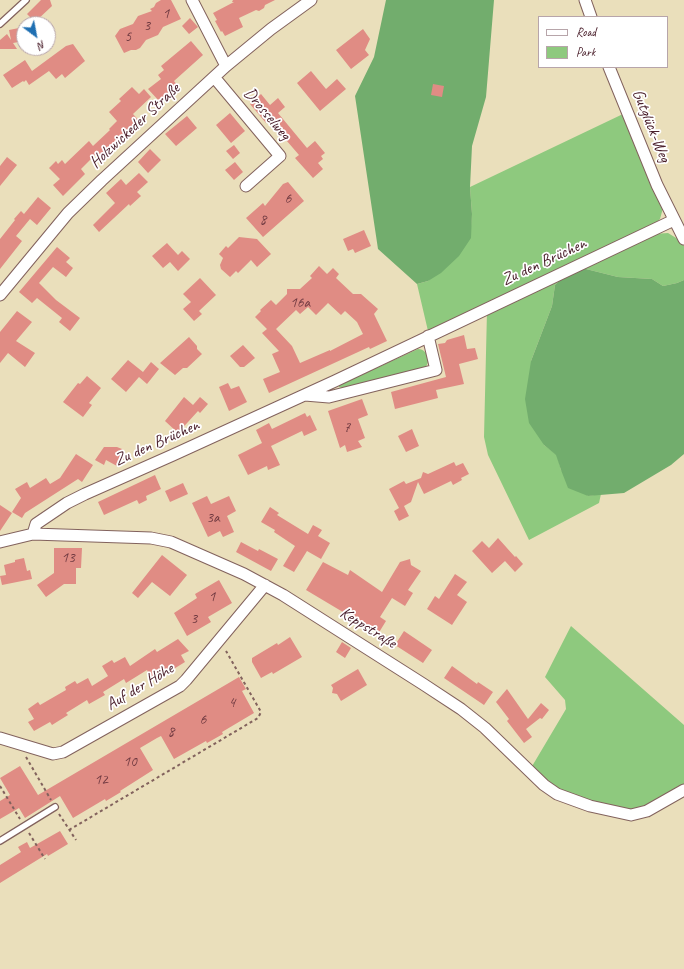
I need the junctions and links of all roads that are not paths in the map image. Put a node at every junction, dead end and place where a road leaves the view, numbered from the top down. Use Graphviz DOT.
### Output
graph roads {
  1 [pos="26,0"];
  2 [pos="192,0"];
  3 [pos="311,0"];
  4 [pos="585,0"];
  5 [pos="591,16"];
  6 [pos="0,24"];
  7 [pos="226,66"];
  8 [pos="609,68"];
  9 [pos="214,76"];
  10 [pos="246,186"];
  11 [pos="674,220"];
  12 [pos="684,239"];
  13 [pos="0,296"];
  14 [pos="428,336"];
  15 [pos="305,395"];
  16 [pos="32,534"];
  17 [pos="0,542"];
  18 [pos="265,586"];
  19 [pos="0,738"];
  20 [pos="684,790"];
  21 [pos="54,807"];
  22 [pos="0,841"];
  1 -- 6 [label="lane"];
  2 -- 7 [label="street"];
  3 -- 7 [label="street, Holzwickeder Straße"];
  4 -- 5 [label="street"];
  7 -- 9 [label="street, Holzwickeder Straße"];
  8 -- 11 [label="street, Gutglück-Weg"];
  9 -- 10 [label="street, Drosselweg"];
  9 -- 13 [label="street, Holzwickeder Straße"];
  11 -- 12 [label="street, Gutglück-Weg"];
  11 -- 14 [label="street, Zu den Brüchen"];
  14 -- 15 [label="street, Zu den Brüchen"];
  14 -- 15 [label="street, Zu den Brüchen"];
  15 -- 16 [label="street, Zu den Brüchen"];
  16 -- 17 [label="street, Keppstraße"];
  16 -- 18 [label="street, Keppstraße"];
  18 -- 19 [label="street, Auf der Höhe"];
  18 -- 20 [label="street, Keppstraße"];
  21 -- 22 [label="lane"];
}
